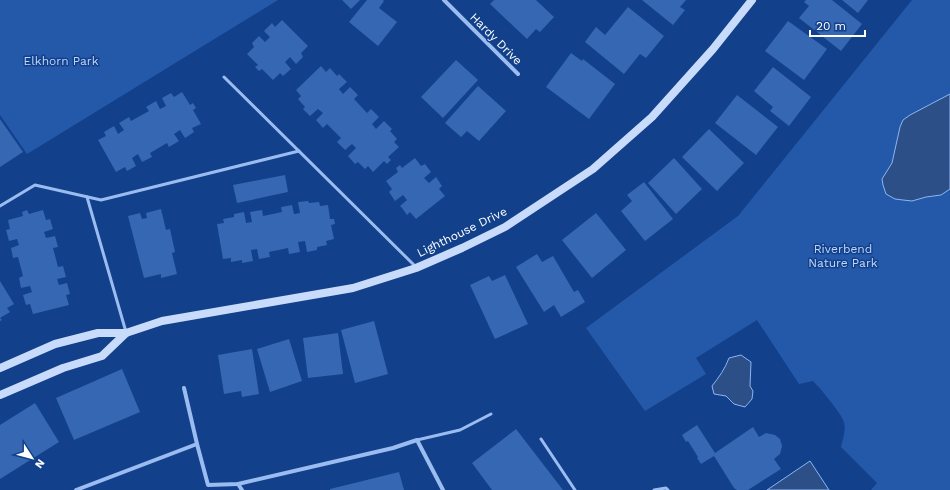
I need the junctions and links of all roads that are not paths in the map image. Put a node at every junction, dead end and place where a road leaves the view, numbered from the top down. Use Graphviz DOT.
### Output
graph roads {
  1 [pos="444,0"];
  2 [pos="752,0"];
  3 [pos="518,74"];
  4 [pos="224,77"];
  5 [pos="300,151"];
  6 [pos="87,197"];
  7 [pos="0,206"];
  8 [pos="416,268"];
  9 [pos="126,333"];
  10 [pos="0,368"];
  11 [pos="184,388"];
  12 [pos="0,395"];
  13 [pos="492,414"];
  14 [pos="541,439"];
  15 [pos="416,440"];
  16 [pos="197,444"];
  17 [pos="238,484"];
  18 [pos="76,490"];
  19 [pos="242,490"];
  20 [pos="443,490"];
  21 [pos="575,490"];
  22 [pos="654,490"];
  23 [pos="668,490"];
  1 -- 3 [label="street, Hardy Drive"];
  2 -- 8 [label="street, Lighthouse Drive"];
  4 -- 5 [label="lane"];
  5 -- 6 [label="lane"];
  5 -- 8 [label="lane"];
  6 -- 7 [label="lane"];
  6 -- 9 [label="lane"];
  8 -- 9 [label="street, Lighthouse Drive"];
  9 -- 10 [label="street, Lighthouse Drive"];
  9 -- 12 [label="street, Lighthouse Drive"];
  11 -- 16 [label="street"];
  13 -- 15 [label="lane"];
  14 -- 21 [label="lane"];
  15 -- 17 [label="street"];
  15 -- 20 [label="street"];
  16 -- 17 [label="street"];
  16 -- 18 [label="street"];
  17 -- 19 [label="street"];
  22 -- 23 [label="lane"];
}
